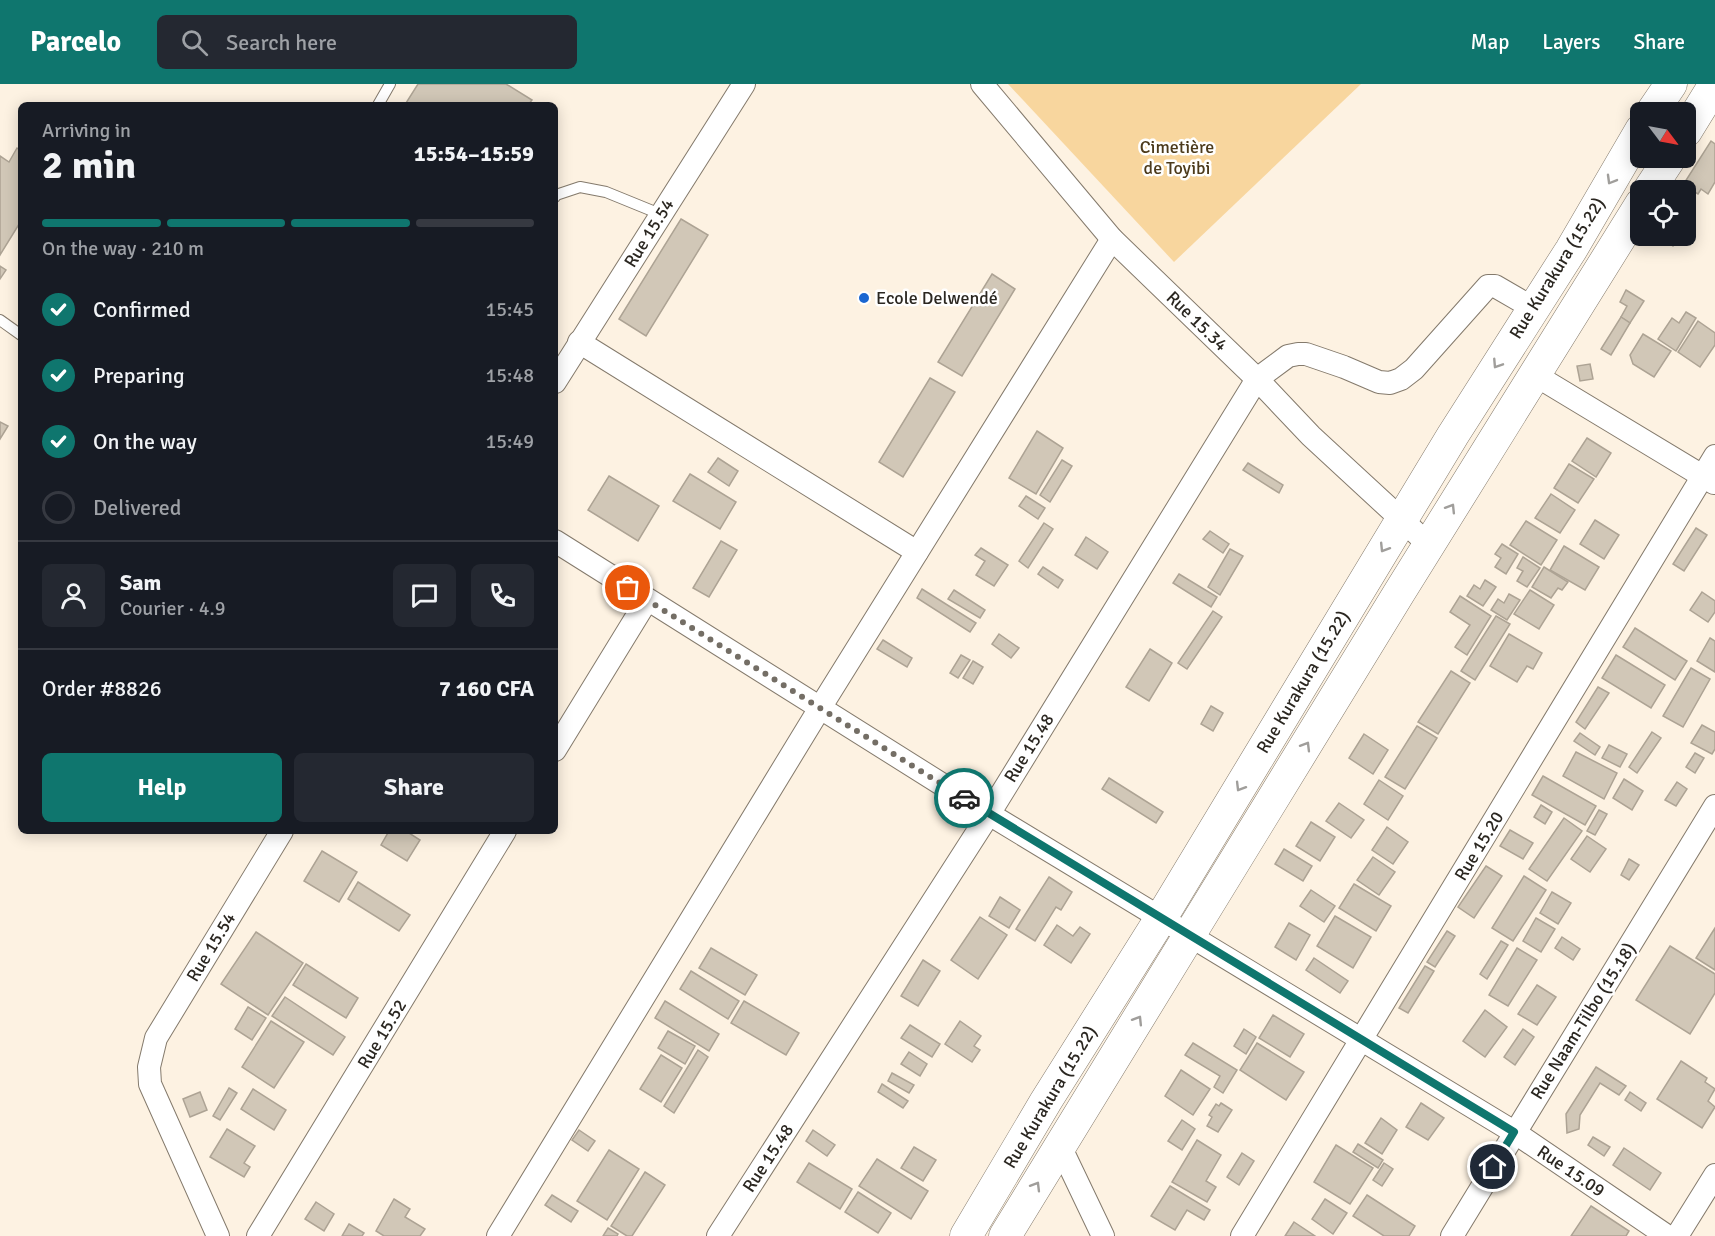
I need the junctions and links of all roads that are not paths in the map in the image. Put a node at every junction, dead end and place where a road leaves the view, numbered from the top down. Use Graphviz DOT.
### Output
graph roads {
  1 [pos="390,84"];
  2 [pos="744,84"];
  3 [pos="982,84"];
  4 [pos="1671,84"];
  5 [pos="1715,84"];
  6 [pos="380,102"];
  7 [pos="1659,102"];
  8 [pos="1696,115"];
  9 [pos="1630,149"];
  10 [pos="558,194"];
  11 [pos="660,214"];
  12 [pos="1630,222"];
  13 [pos="1112,239"];
  14 [pos="1533,308"];
  15 [pos="0,320"];
  16 [pos="18,333"];
  17 [pos="579,342"];
  18 [pos="1535,375"];
  19 [pos="558,377"];
  20 [pos="1257,379"];
  21 [pos="1715,456"];
  22 [pos="1709,480"];
  23 [pos="1402,520"];
  24 [pos="558,544"];
  25 [pos="1428,544"];
  26 [pos="917,552"];
  27 [pos="647,600"];
  28 [pos="820,708"];
  29 [pos="558,745"];
  30 [pos="1715,806"];
  31 [pos="989,814"];
  32 [pos="280,834"];
  33 [pos="504,834"];
  34 [pos="1161,918"];
  35 [pos="1191,936"];
  36 [pos="1362,1039"];
  37 [pos="1514,1132"];
  38 [pos="1060,1146"];
  39 [pos="1715,1175"];
  40 [pos="218,1236"];
  41 [pos="258,1236"];
  42 [pos="498,1236"];
  43 [pos="718,1236"];
  44 [pos="966,1236"];
  45 [pos="1005,1236"];
  46 [pos="1103,1236"];
  47 [pos="1242,1236"];
  48 [pos="1452,1236"];
  49 [pos="1667,1236"];
  50 [pos="1677,1236"];
  1 -- 6 [label="lane"];
  2 -- 11 [label="street, Rue 15.54"];
  3 -- 13 [label="street, Rue 15.34"];
  4 -- 7 [label="main road"];
  5 -- 8 [label="main road"];
  9 -- 14 [label="main road, Rue Kurakura (15.22), one-way"];
  10 -- 11 [label="lane"];
  11 -- 17 [label="street, Rue 15.54"];
  12 -- 18 [label="main road, Rue Kurakura (15.22)"];
  13 -- 20 [label="street, Rue 15.34"];
  13 -- 26 [label="street"];
  14 -- 20 [label="street"];
  14 -- 23 [label="main road, Rue Kurakura (15.22), one-way"];
  15 -- 16 [label="lane"];
  17 -- 19 [label="street, Rue 15.54"];
  17 -- 26 [label="street"];
  18 -- 22 [label="street"];
  25 -- 18 [label="main road, Rue Kurakura (15.22), one-way"];
  20 -- 23 [label="street, Rue 15.34"];
  20 -- 31 [label="street, Rue 15.48"];
  21 -- 22 [label="street, Rue 15.20"];
  22 -- 36 [label="street, Rue 15.20"];
  23 -- 25 [label="street, Rue 15.34"];
  23 -- 34 [label="main road, Rue Kurakura (15.22), one-way"];
  24 -- 27 [label="street, Rue 15.09"];
  35 -- 25 [label="main road, Rue Kurakura (15.22), one-way"];
  26 -- 28 [label="street"];
  27 -- 28 [label="street, Rue 15.09"];
  27 -- 29 [label="street"];
  28 -- 31 [label="street, Rue 15.09"];
  28 -- 42 [label="street"];
  30 -- 37 [label="street, Rue Naam-Tilbo (15.18)"];
  31 -- 34 [label="street, Rue 15.09"];
  31 -- 43 [label="street, Rue 15.48"];
  32 -- 40 [label="street, Rue 15.54"];
  33 -- 41 [label="street, Rue 15.52"];
  34 -- 35 [label="street, Rue 15.09"];
  34 -- 44 [label="main road, Rue Kurakura (15.22)"];
  35 -- 36 [label="street, Rue 15.09"];
  38 -- 35 [label="main road, Rue Kurakura (15.22), one-way"];
  36 -- 37 [label="street, Rue 15.09"];
  36 -- 47 [label="street, Rue 15.20"];
  37 -- 48 [label="street, Rue Naam-Tilbo (15.18)"];
  37 -- 49 [label="street, Rue 15.09"];
  45 -- 38 [label="main road, Rue Kurakura (15.22), one-way"];
  38 -- 46 [label="street"];
  39 -- 50 [label="street"];
}
